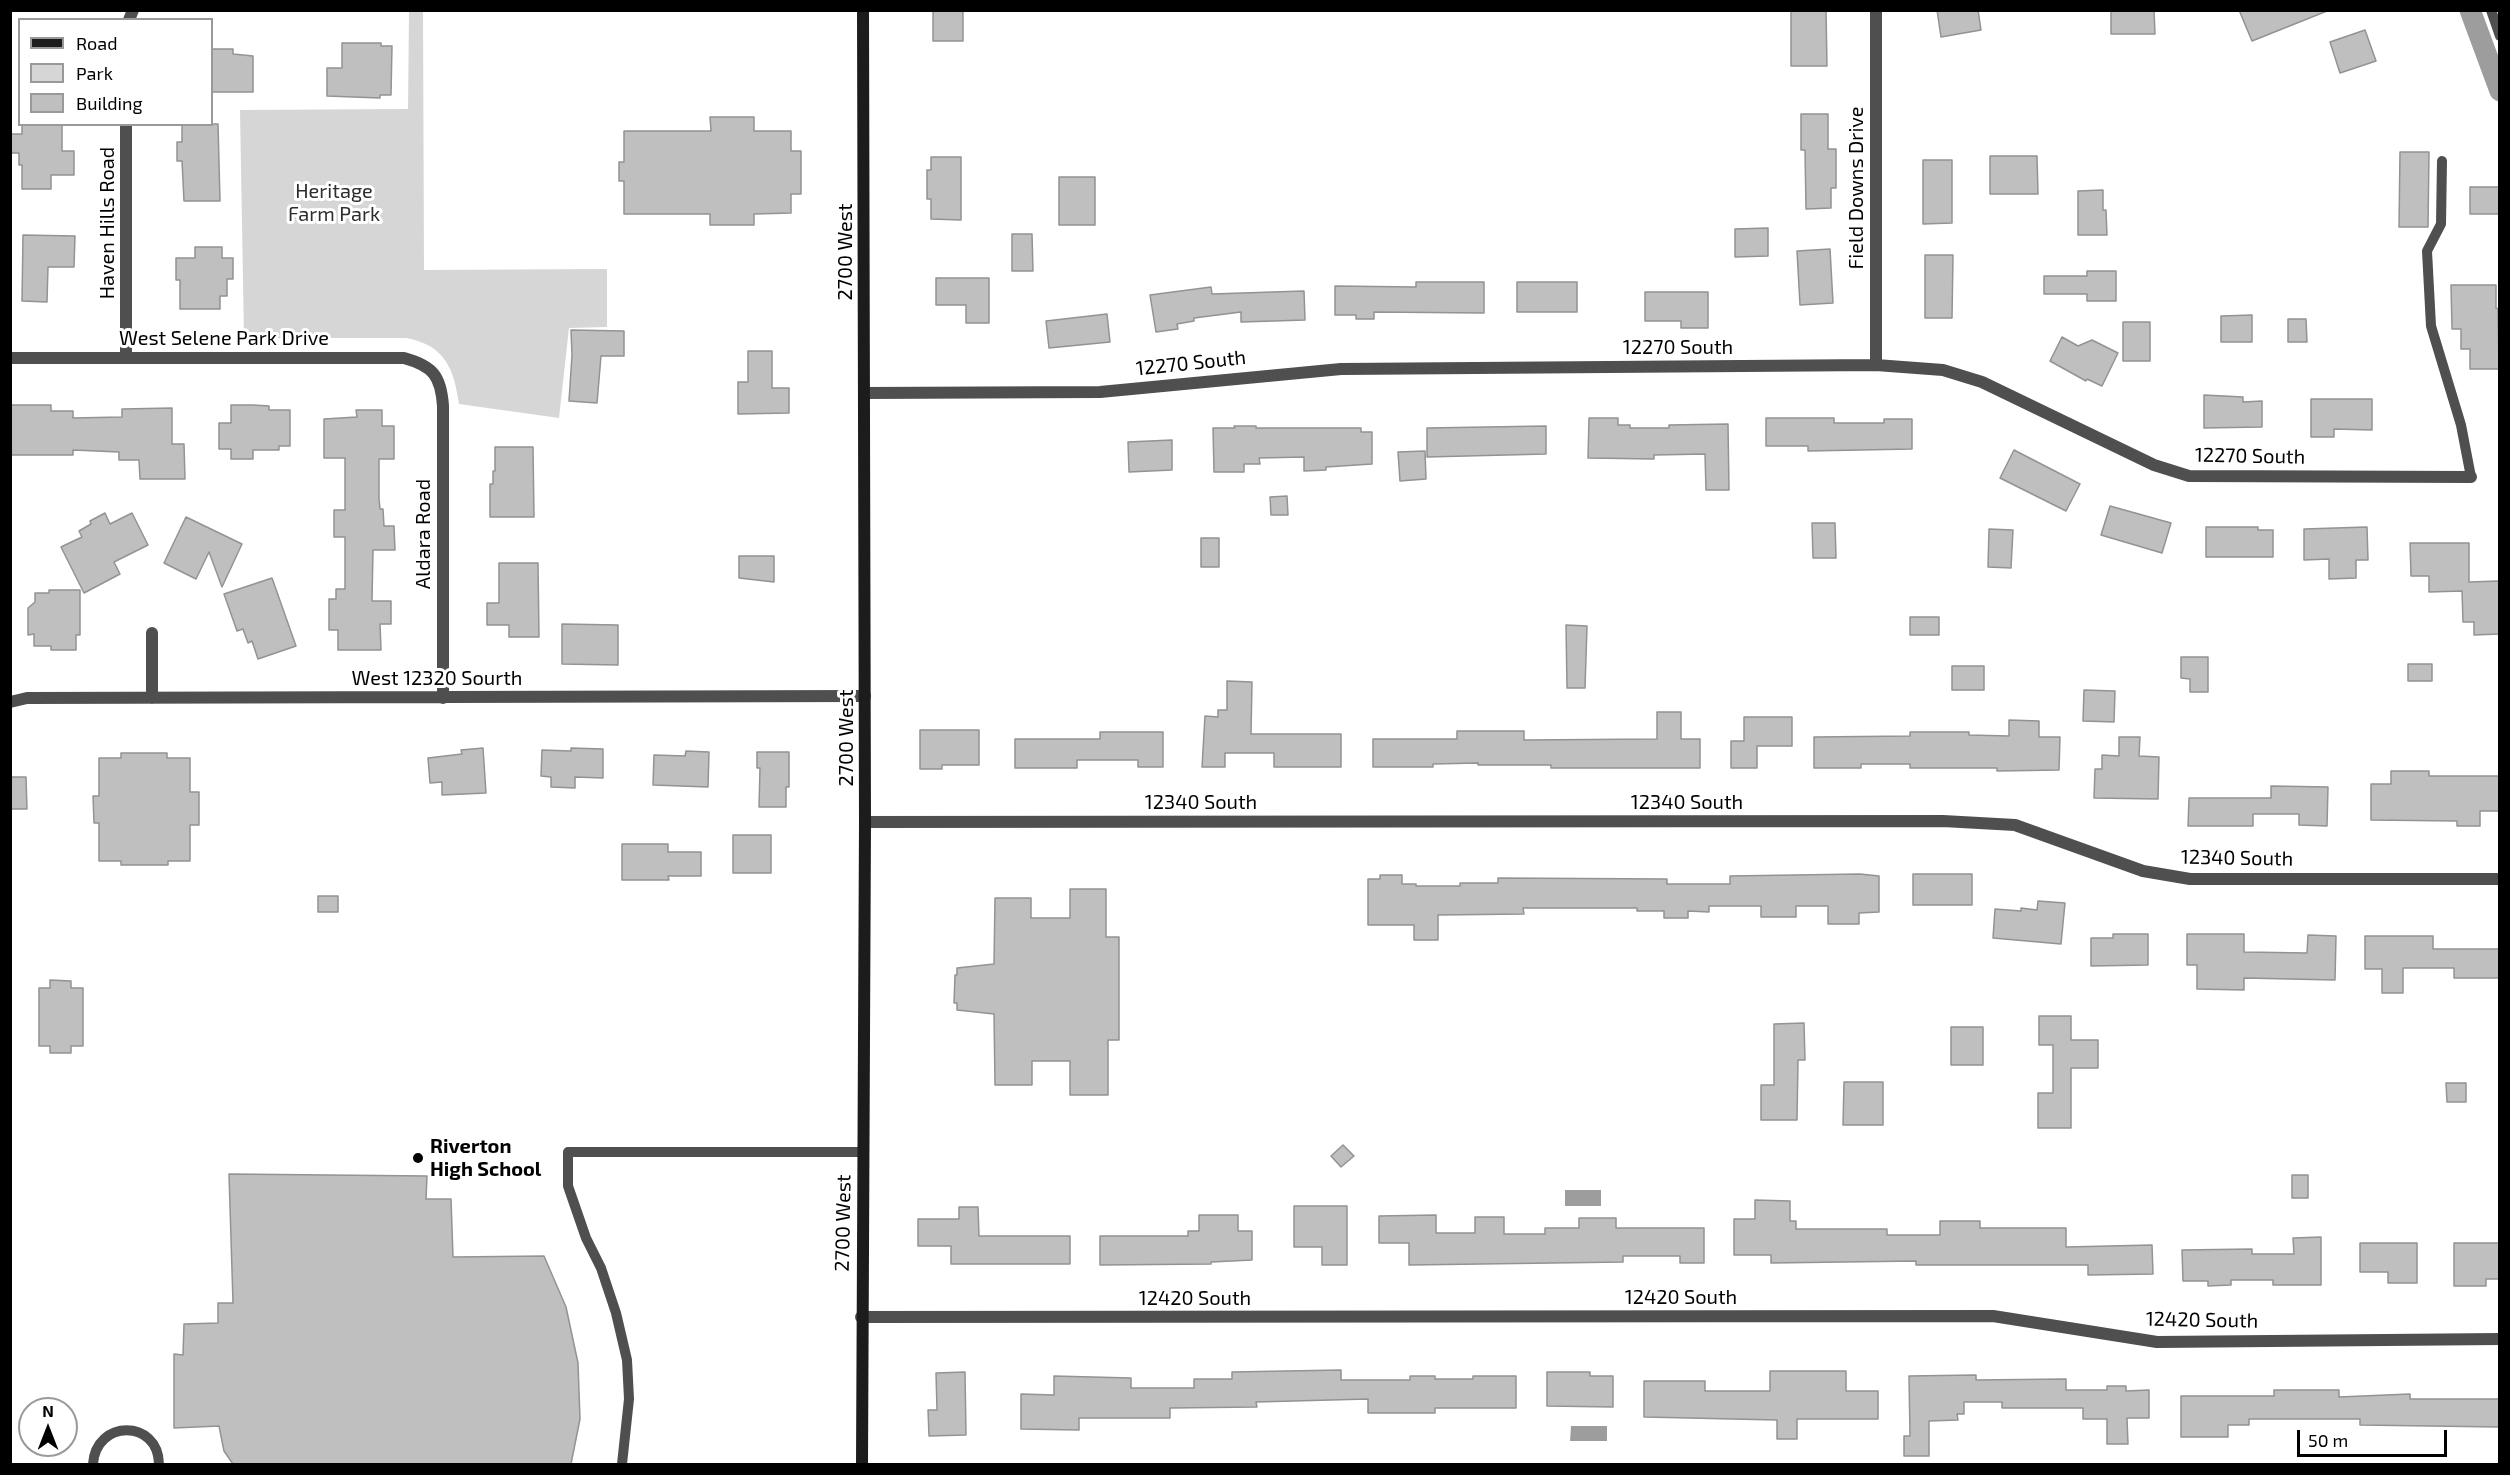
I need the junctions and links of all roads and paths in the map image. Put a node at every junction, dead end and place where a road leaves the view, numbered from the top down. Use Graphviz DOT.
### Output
graph roads {
  1 [pos="863,10"];
  2 [pos="1876,10"];
  3 [pos="2491,10"];
  4 [pos="2499,36"];
  5 [pos="126,126"];
  6 [pos="2442,161"];
  7 [pos="126,357"];
  8 [pos="10,358"];
  9 [pos="1876,365"];
  10 [pos="434,373"];
  11 [pos="865,393"];
  12 [pos="2471,477"];
  13 [pos="152,633"];
  14 [pos="865,696"];
  15 [pos="152,698"];
  16 [pos="443,698"];
  17 [pos="10,702"];
  18 [pos="865,822"];
  19 [pos="2499,879"];
  20 [pos="863,1152"];
  21 [pos="861,1317"];
  22 [pos="2499,1339"];
  23 [pos="93,1464"];
  24 [pos="159,1464"];
  25 [pos="622,1464"];
  26 [pos="862,1464"];
  1 -- 11 [label="main road, 2700 West"];
  2 -- 9 [label="street, Field Downs Drive"];
  3 -- 4 [label="lane"];
  5 -- 7 [label="street, Haven Hills Road"];
  6 -- 12 [label="lane"];
  7 -- 8 [label="street, West Selene Park Drive"];
  7 -- 10 [label="street, West Selene Park Drive"];
  9 -- 11 [label="street, 12270 South"];
  9 -- 12 [label="street, 12270 South"];
  10 -- 16 [label="street, Aldara Road"];
  11 -- 14 [label="main road, 2700 West"];
  13 -- 15 [label="street"];
  14 -- 16 [label="street, West 12320 Sourth"];
  14 -- 18 [label="main road, 2700 West"];
  15 -- 16 [label="street, West 12320 Sourth"];
  15 -- 17 [label="street, West 12320 Sourth"];
  18 -- 19 [label="street, 12340 South"];
  18 -- 20 [label="main road, 2700 West"];
  20 -- 21 [label="main road, 2700 West"];
  20 -- 25 [label="lane"];
  21 -- 22 [label="street, 12420 South"];
  21 -- 26 [label="main road, 2700 West"];
  23 -- 24 [label="lane"];
}
